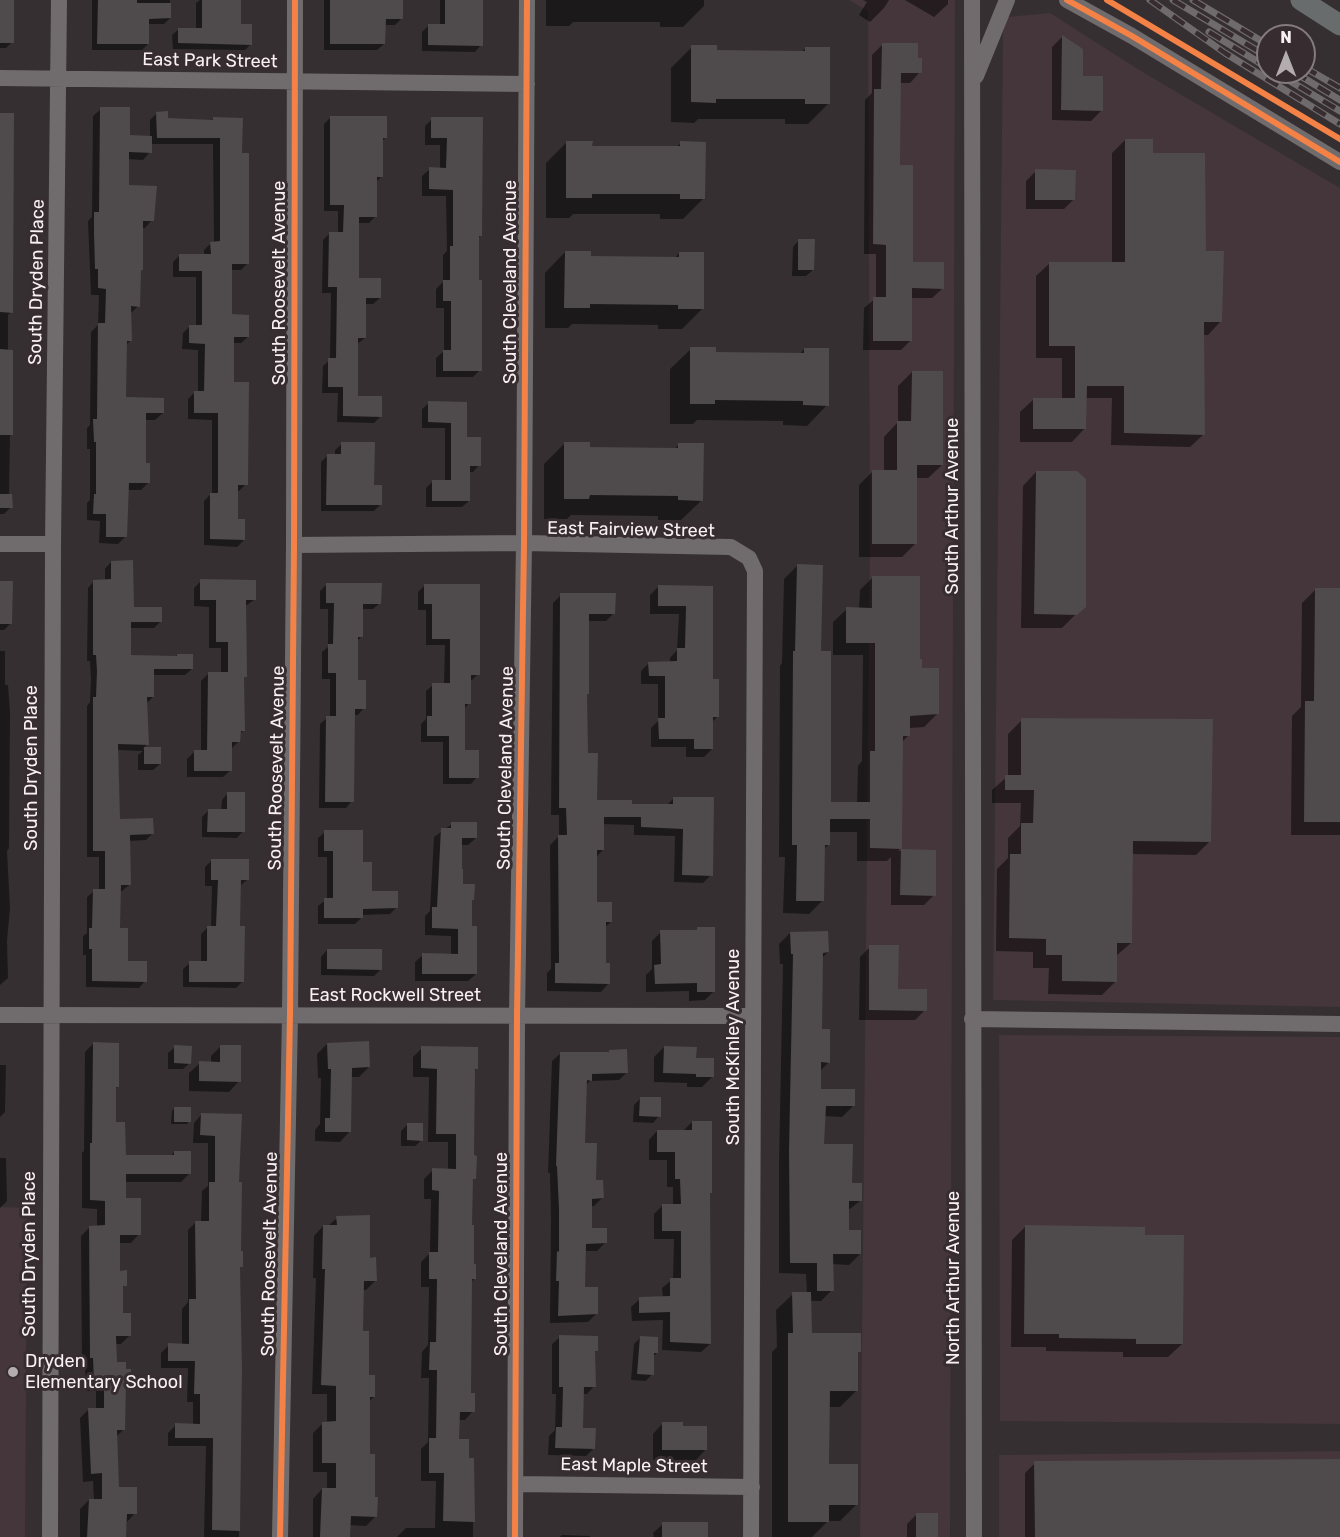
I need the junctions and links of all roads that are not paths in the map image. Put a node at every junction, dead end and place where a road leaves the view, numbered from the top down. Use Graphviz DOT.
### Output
graph roads {
  1 [pos="59,0"];
  2 [pos="295,0"];
  3 [pos="527,0"];
  4 [pos="972,0"];
  5 [pos="1007,0"];
  6 [pos="1067,0"];
  7 [pos="1300,0"];
  8 [pos="1340,25"];
  9 [pos="0,78"];
  10 [pos="58,79"];
  11 [pos="295,82"];
  12 [pos="527,84"];
  13 [pos="973,86"];
  14 [pos="1340,162"];
  15 [pos="524,543"];
  16 [pos="0,544"];
  17 [pos="53,544"];
  18 [pos="294,545"];
  19 [pos="749,558"];
  20 [pos="0,1015"];
  21 [pos="51,1015"];
  22 [pos="290,1015"];
  23 [pos="517,1016"];
  24 [pos="753,1016"];
  25 [pos="972,1019"];
  26 [pos="1340,1024"];
  27 [pos="516,1484"];
  28 [pos="752,1487"];
  29 [pos="50,1537"];
  30 [pos="280,1537"];
  31 [pos="515,1537"];
  32 [pos="751,1537"];
  33 [pos="974,1537"];
  1 -- 10 [label="street, South Dryden Place"];
  2 -- 11 [label="street, South Roosevelt Avenue"];
  3 -- 12 [label="street, South Cleveland Avenue"];
  4 -- 13 [label="street"];
  5 -- 13 [label="street, South Arthur Avenue"];
  6 -- 14 [label="street"];
  7 -- 8 [label="main road"];
  9 -- 10 [label="street, East Park Street"];
  10 -- 11 [label="street, East Park Street"];
  10 -- 17 [label="street, South Dryden Place"];
  11 -- 12 [label="street, East Park Street"];
  11 -- 18 [label="street, South Roosevelt Avenue"];
  12 -- 15 [label="street, South Cleveland Avenue"];
  13 -- 25 [label="street, South Arthur Avenue"];
  15 -- 18 [label="street, East Fairview Street"];
  15 -- 19 [label="street, East Fairview Street"];
  15 -- 23 [label="street, South Cleveland Avenue"];
  16 -- 17 [label="street"];
  17 -- 21 [label="street, South Dryden Place"];
  18 -- 22 [label="street, South Roosevelt Avenue"];
  19 -- 24 [label="street, South McKinley Avenue"];
  20 -- 21 [label="street, East Rockwell Street"];
  21 -- 22 [label="street, East Rockwell Street"];
  21 -- 29 [label="street, South Dryden Place"];
  22 -- 23 [label="street, East Rockwell Street"];
  22 -- 30 [label="street, South Roosevelt Avenue"];
  23 -- 24 [label="street, East Rockwell Street"];
  23 -- 27 [label="street, South Cleveland Avenue"];
  24 -- 28 [label="street, South McKinley Avenue"];
  25 -- 26 [label="street"];
  25 -- 33 [label="street, North Arthur Avenue"];
  27 -- 28 [label="street, East Maple Street"];
  27 -- 31 [label="street, South Cleveland Avenue"];
  28 -- 32 [label="street, South McKinley Avenue"];
}
